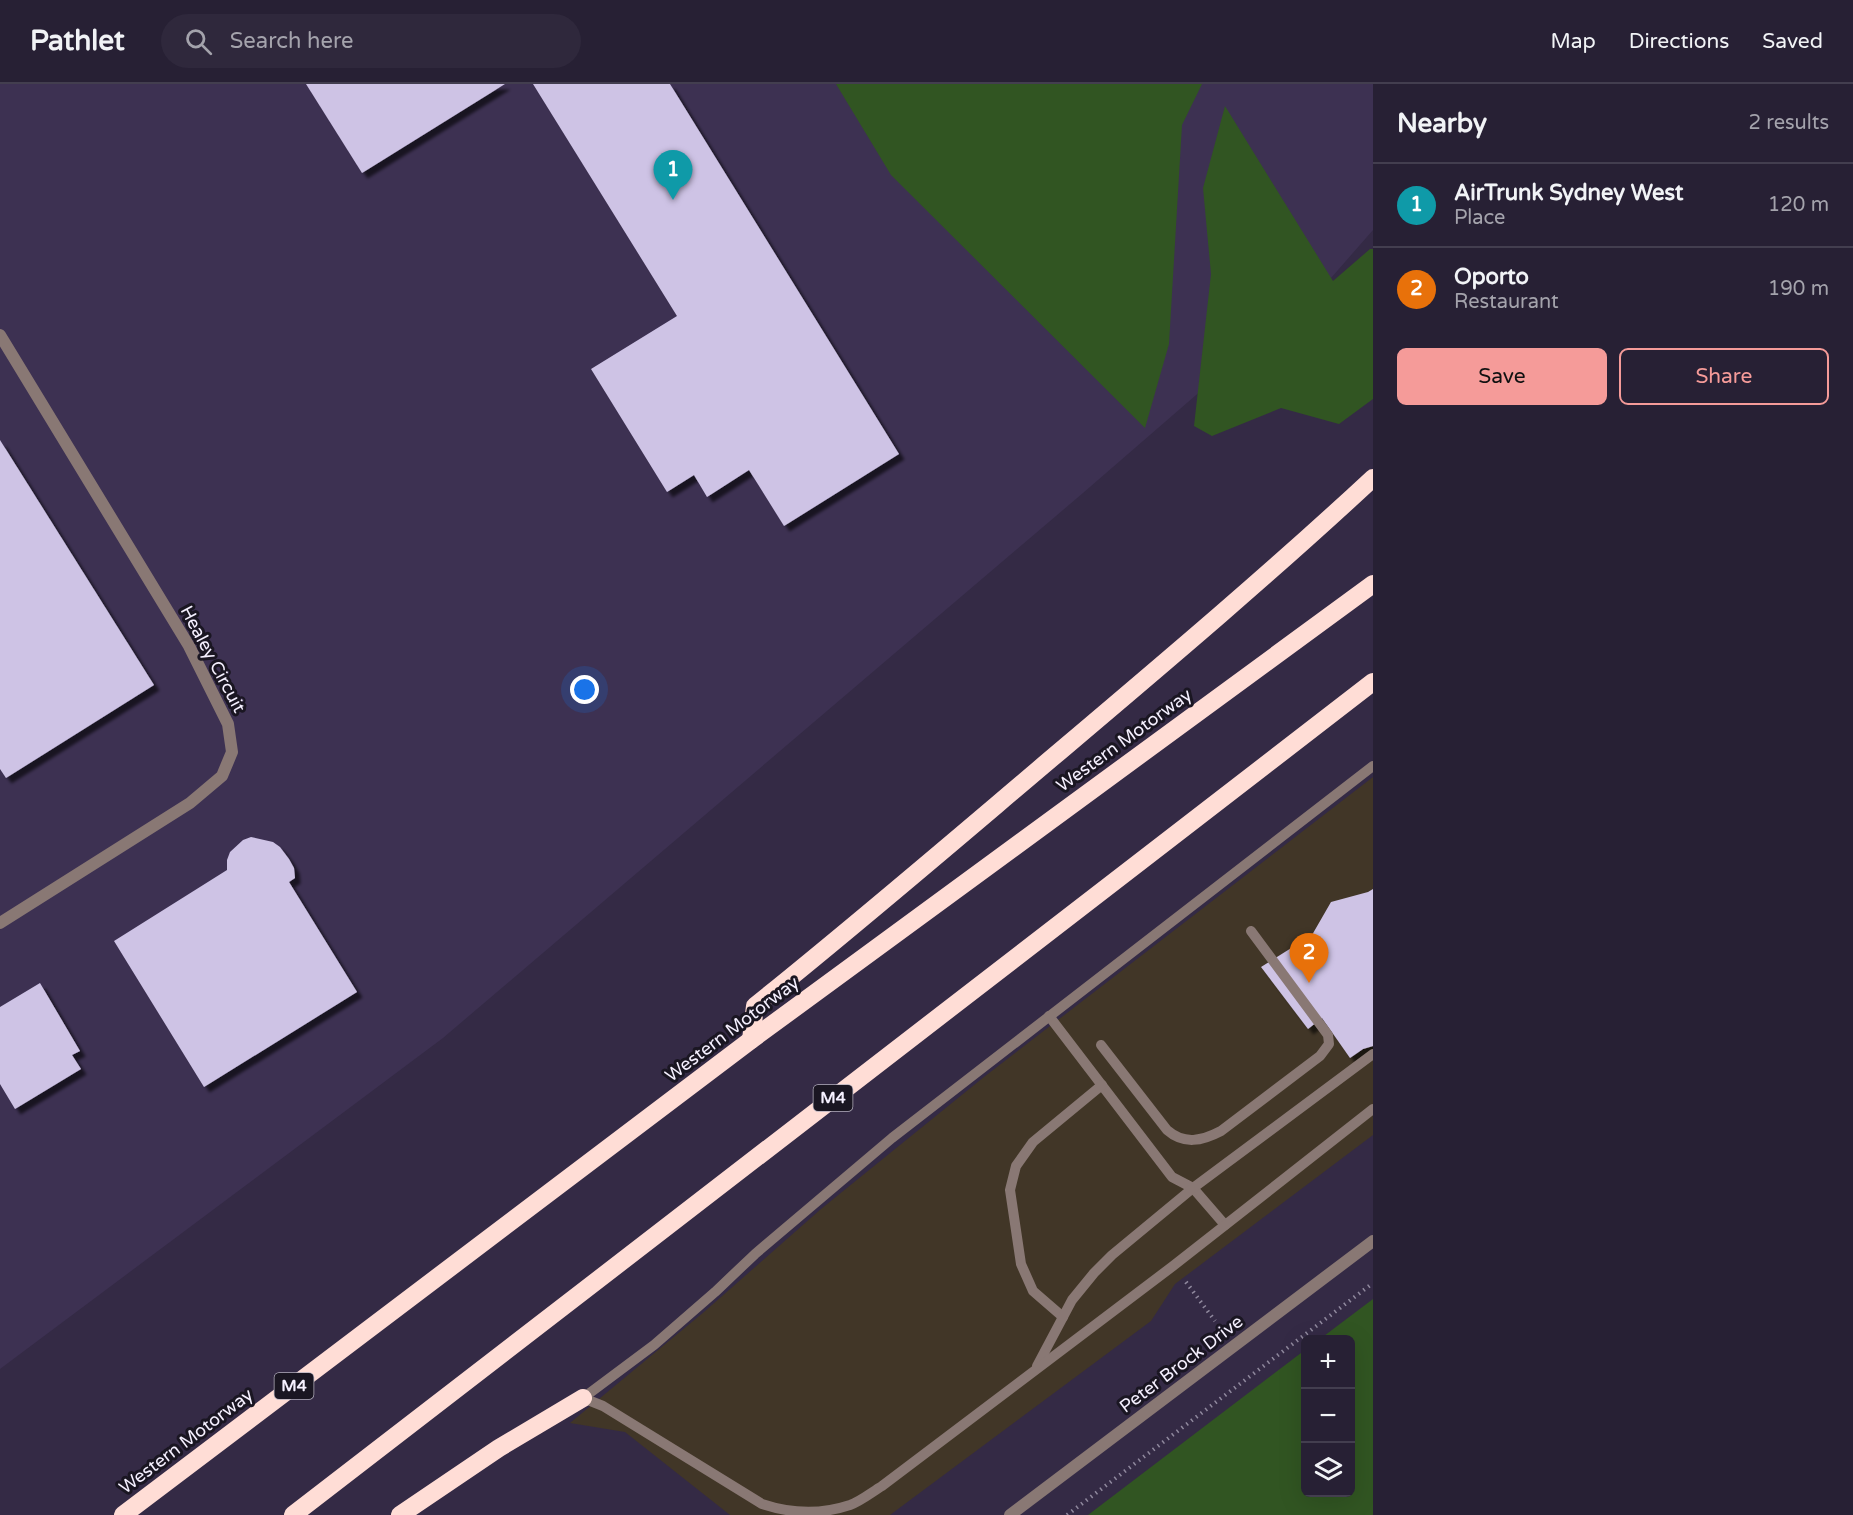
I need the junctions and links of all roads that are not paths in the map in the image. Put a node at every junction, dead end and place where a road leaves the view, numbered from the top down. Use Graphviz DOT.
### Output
graph roads {
  1 [pos="0,336"];
  2 [pos="1373,478"];
  3 [pos="1373,584"];
  4 [pos="1373,682"];
  5 [pos="1373,766"];
  6 [pos="0,923"];
  7 [pos="1251,931"];
  8 [pos="1049,1016"];
  9 [pos="751,1040"];
  10 [pos="1101,1045"];
  11 [pos="1373,1054"];
  12 [pos="1102,1085"];
  13 [pos="1373,1109"];
  14 [pos="1193,1188"];
  15 [pos="1225,1225"];
  16 [pos="1373,1241"];
  17 [pos="1064,1317"];
  18 [pos="1036,1369"];
  19 [pos="583,1398"];
  20 [pos="123,1515"];
  21 [pos="293,1515"];
  22 [pos="400,1515"];
  23 [pos="1010,1515"];
  1 -- 6 [label="street, Healey Circuit"];
  2 -- 9 [label="highway"];
  3 -- 9 [label="highway, Western Motorway / M4"];
  4 -- 21 [label="highway, M4"];
  5 -- 8 [label="lane"];
  7 -- 10 [label="lane"];
  8 -- 12 [label="lane"];
  8 -- 19 [label="lane"];
  9 -- 20 [label="highway, Western Motorway / M4"];
  11 -- 14 [label="lane"];
  12 -- 14 [label="lane"];
  12 -- 17 [label="lane"];
  13 -- 15 [label="lane"];
  14 -- 15 [label="lane"];
  14 -- 17 [label="lane"];
  15 -- 18 [label="lane"];
  16 -- 23 [label="street, Peter Brock Drive"];
  17 -- 18 [label="lane"];
  18 -- 19 [label="lane"];
  19 -- 22 [label="highway"];
}
